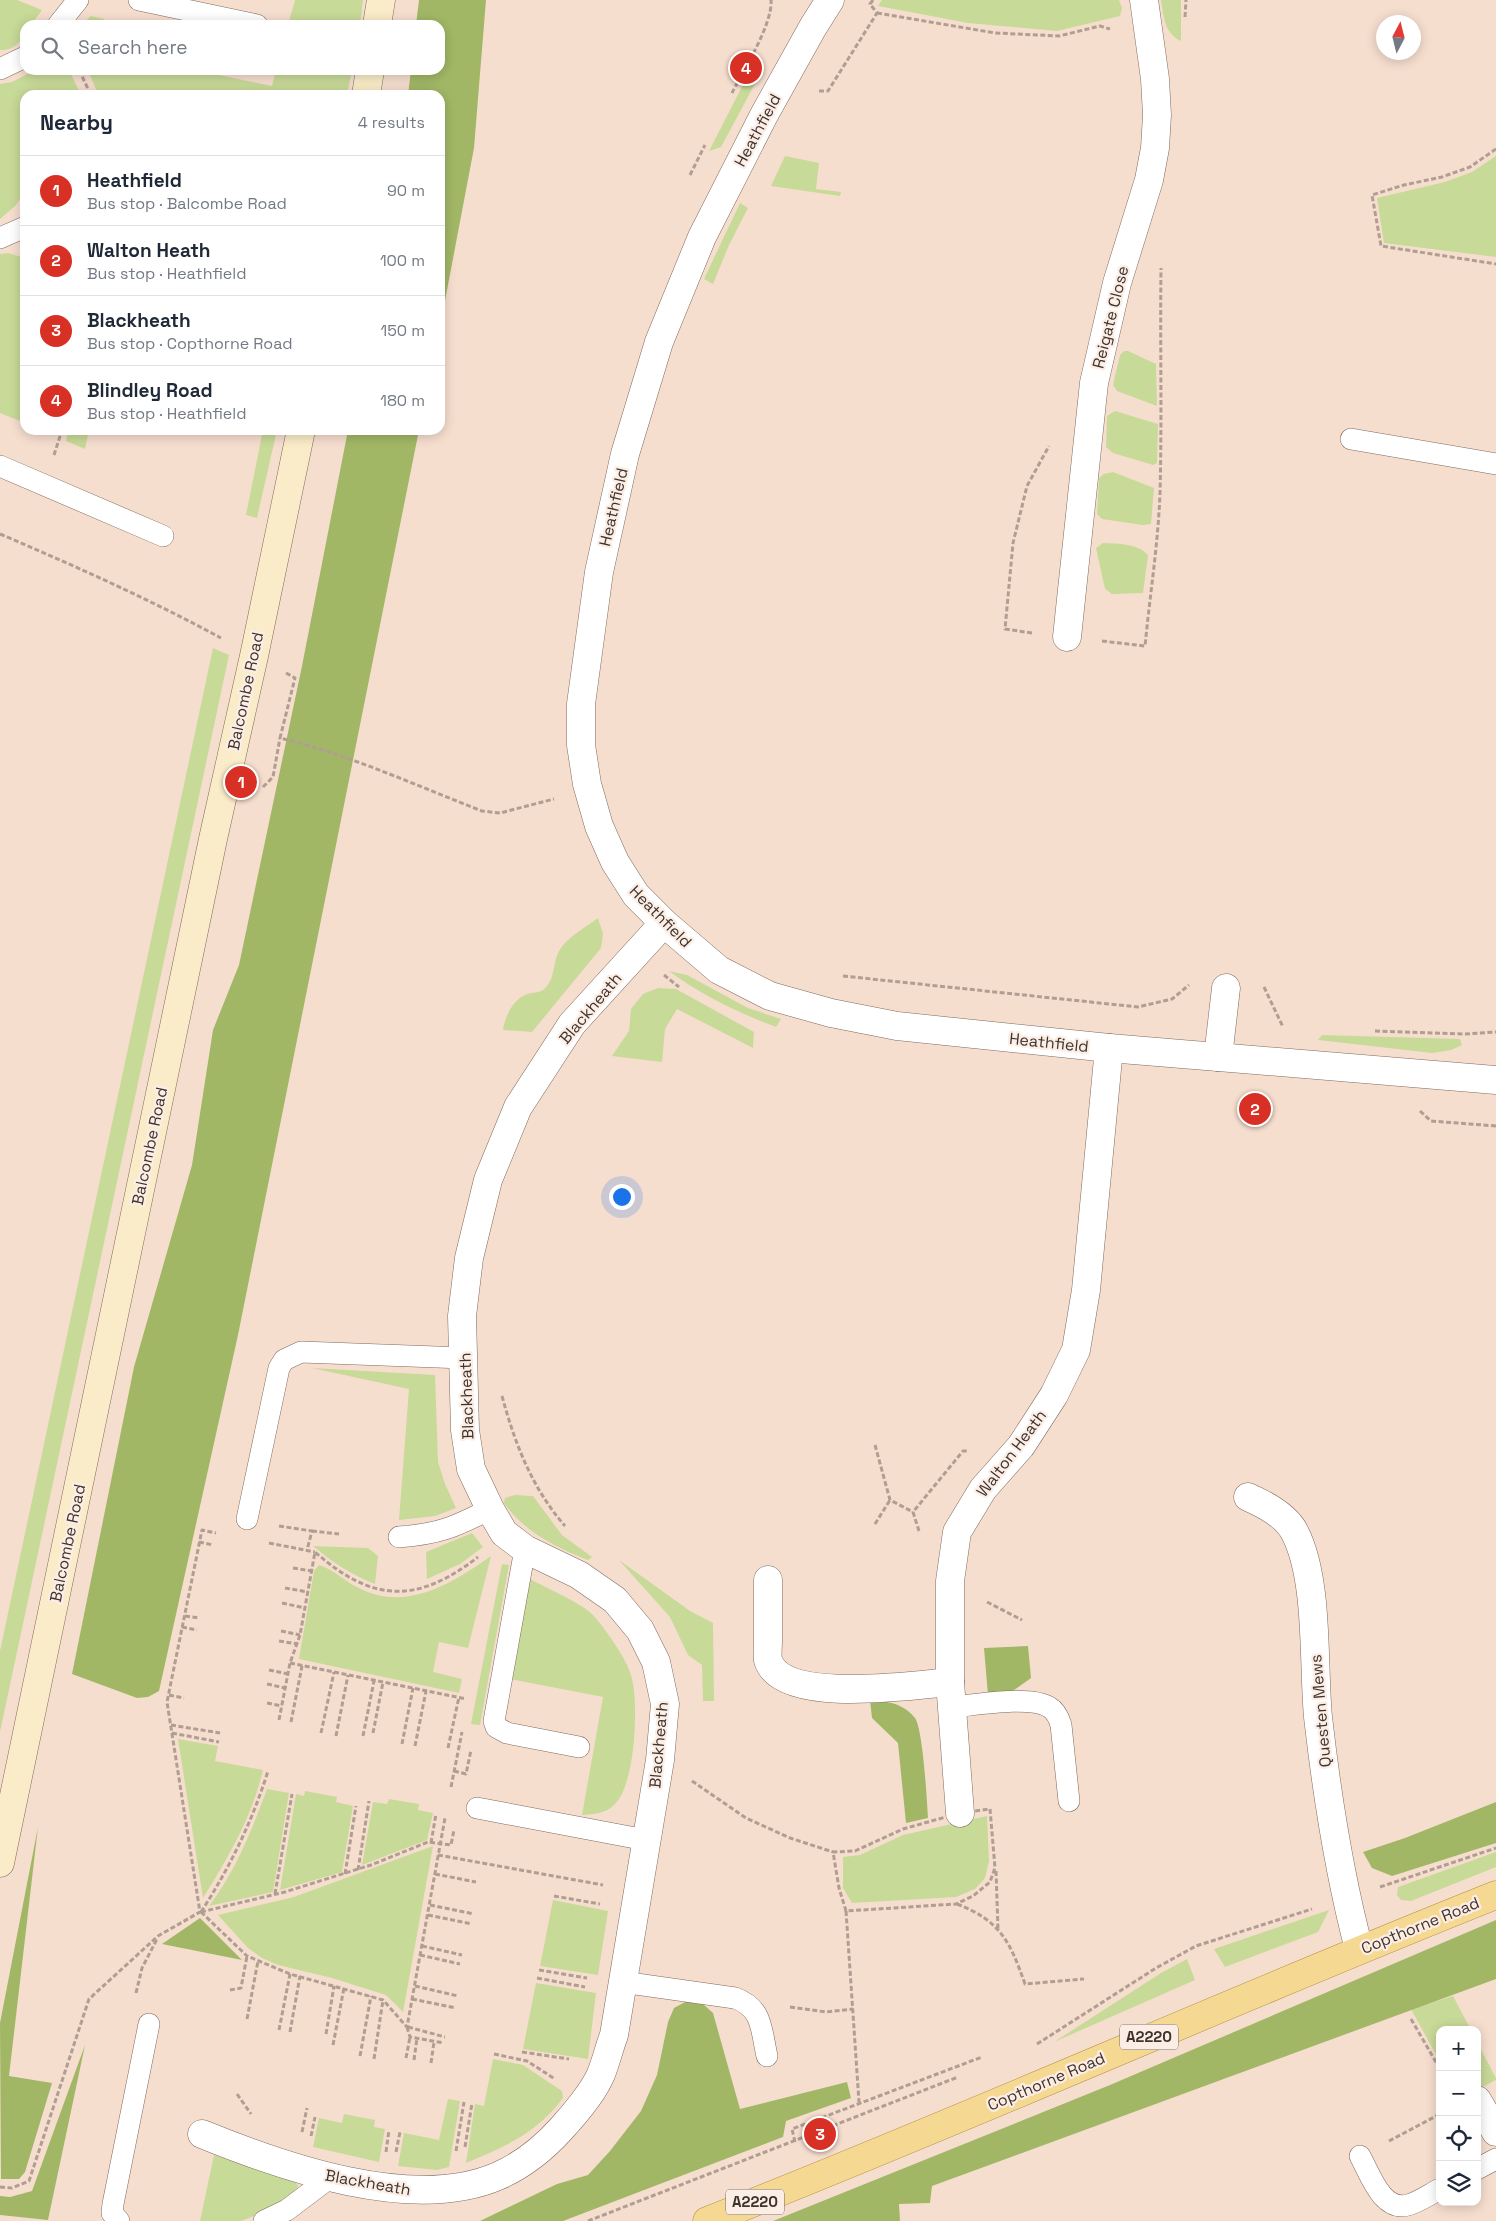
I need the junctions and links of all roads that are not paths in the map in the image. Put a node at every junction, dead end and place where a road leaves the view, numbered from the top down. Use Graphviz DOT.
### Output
graph roads {
  1 [pos="78,0"];
  2 [pos="139,0"];
  3 [pos="381,0"];
  4 [pos="830,0"];
  5 [pos="1144,0"];
  6 [pos="62,20"];
  7 [pos="234,20"];
  8 [pos="379,20"];
  9 [pos="20,59"];
  10 [pos="0,69"];
  11 [pos="369,75"];
  12 [pos="367,90"];
  13 [pos="20,229"];
  14 [pos="0,238"];
  15 [pos="299,435"];
  16 [pos="1351,439"];
  17 [pos="1496,464"];
  18 [pos="0,466"];
  19 [pos="163,536"];
  20 [pos="1067,637"];
  21 [pos="664,923"];
  22 [pos="1226,988"];
  23 [pos="1109,1048"];
  24 [pos="1218,1057"];
  25 [pos="1496,1080"];
  26 [pos="464,1358"];
  27 [pos="1248,1497"];
  28 [pos="490,1510"];
  29 [pos="246,1519"];
  30 [pos="400,1537"];
  31 [pos="515,1541"];
  32 [pos="768,1580"];
  33 [pos="951,1695"];
  34 [pos="579,1746"];
  35 [pos="1069,1801"];
  36 [pos="477,1808"];
  37 [pos="960,1813"];
  38 [pos="646,1840"];
  39 [pos="0,1863"];
  40 [pos="1496,1895"];
  41 [pos="1359,1950"];
  42 [pos="621,1986"];
  43 [pos="149,2024"];
  44 [pos="767,2056"];
  45 [pos="1481,2107"];
  46 [pos="1496,2132"];
  47 [pos="202,2134"];
  48 [pos="1360,2156"];
  49 [pos="1496,2159"];
  50 [pos="1481,2167"];
  51 [pos="332,2176"];
  52 [pos="1436,2191"];
  53 [pos="119,2221"];
  54 [pos="264,2221"];
  55 [pos="707,2221"];
  1 -- 6 [label="lane"];
  2 -- 7 [label="lane"];
  3 -- 8 [label="main road"];
  4 -- 21 [label="street, Heathfield"];
  5 -- 20 [label="street, Reigate Close"];
  9 -- 10 [label="lane"];
  11 -- 12 [label="main road"];
  13 -- 14 [label="lane"];
  15 -- 39 [label="main road, Balcombe Road"];
  16 -- 17 [label="lane"];
  18 -- 19 [label="lane"];
  21 -- 23 [label="street, Heathfield"];
  21 -- 26 [label="street, Blackheath"];
  22 -- 24 [label="street"];
  23 -- 24 [label="street, Heathfield"];
  23 -- 33 [label="street, Walton Heath"];
  24 -- 25 [label="street, Heathfield"];
  26 -- 28 [label="street, Blackheath"];
  26 -- 29 [label="lane"];
  27 -- 41 [label="street, Questen Mews"];
  28 -- 30 [label="lane"];
  28 -- 31 [label="street, Blackheath"];
  31 -- 34 [label="lane"];
  31 -- 38 [label="street, Blackheath"];
  32 -- 33 [label="street"];
  33 -- 35 [label="lane"];
  33 -- 37 [label="street, Walton Heath"];
  36 -- 38 [label="lane"];
  38 -- 42 [label="street, Blackheath"];
  40 -- 41 [label="main road, Copthorne Road / A2220"];
  41 -- 55 [label="main road, Copthorne Road / A2220"];
  42 -- 44 [label="lane"];
  42 -- 51 [label="street, Blackheath"];
  43 -- 53 [label="lane"];
  45 -- 46 [label="street"];
  47 -- 51 [label="street, Blackheath"];
  48 -- 52 [label="lane"];
  49 -- 50 [label="lane"];
  51 -- 54 [label="lane"];
}
